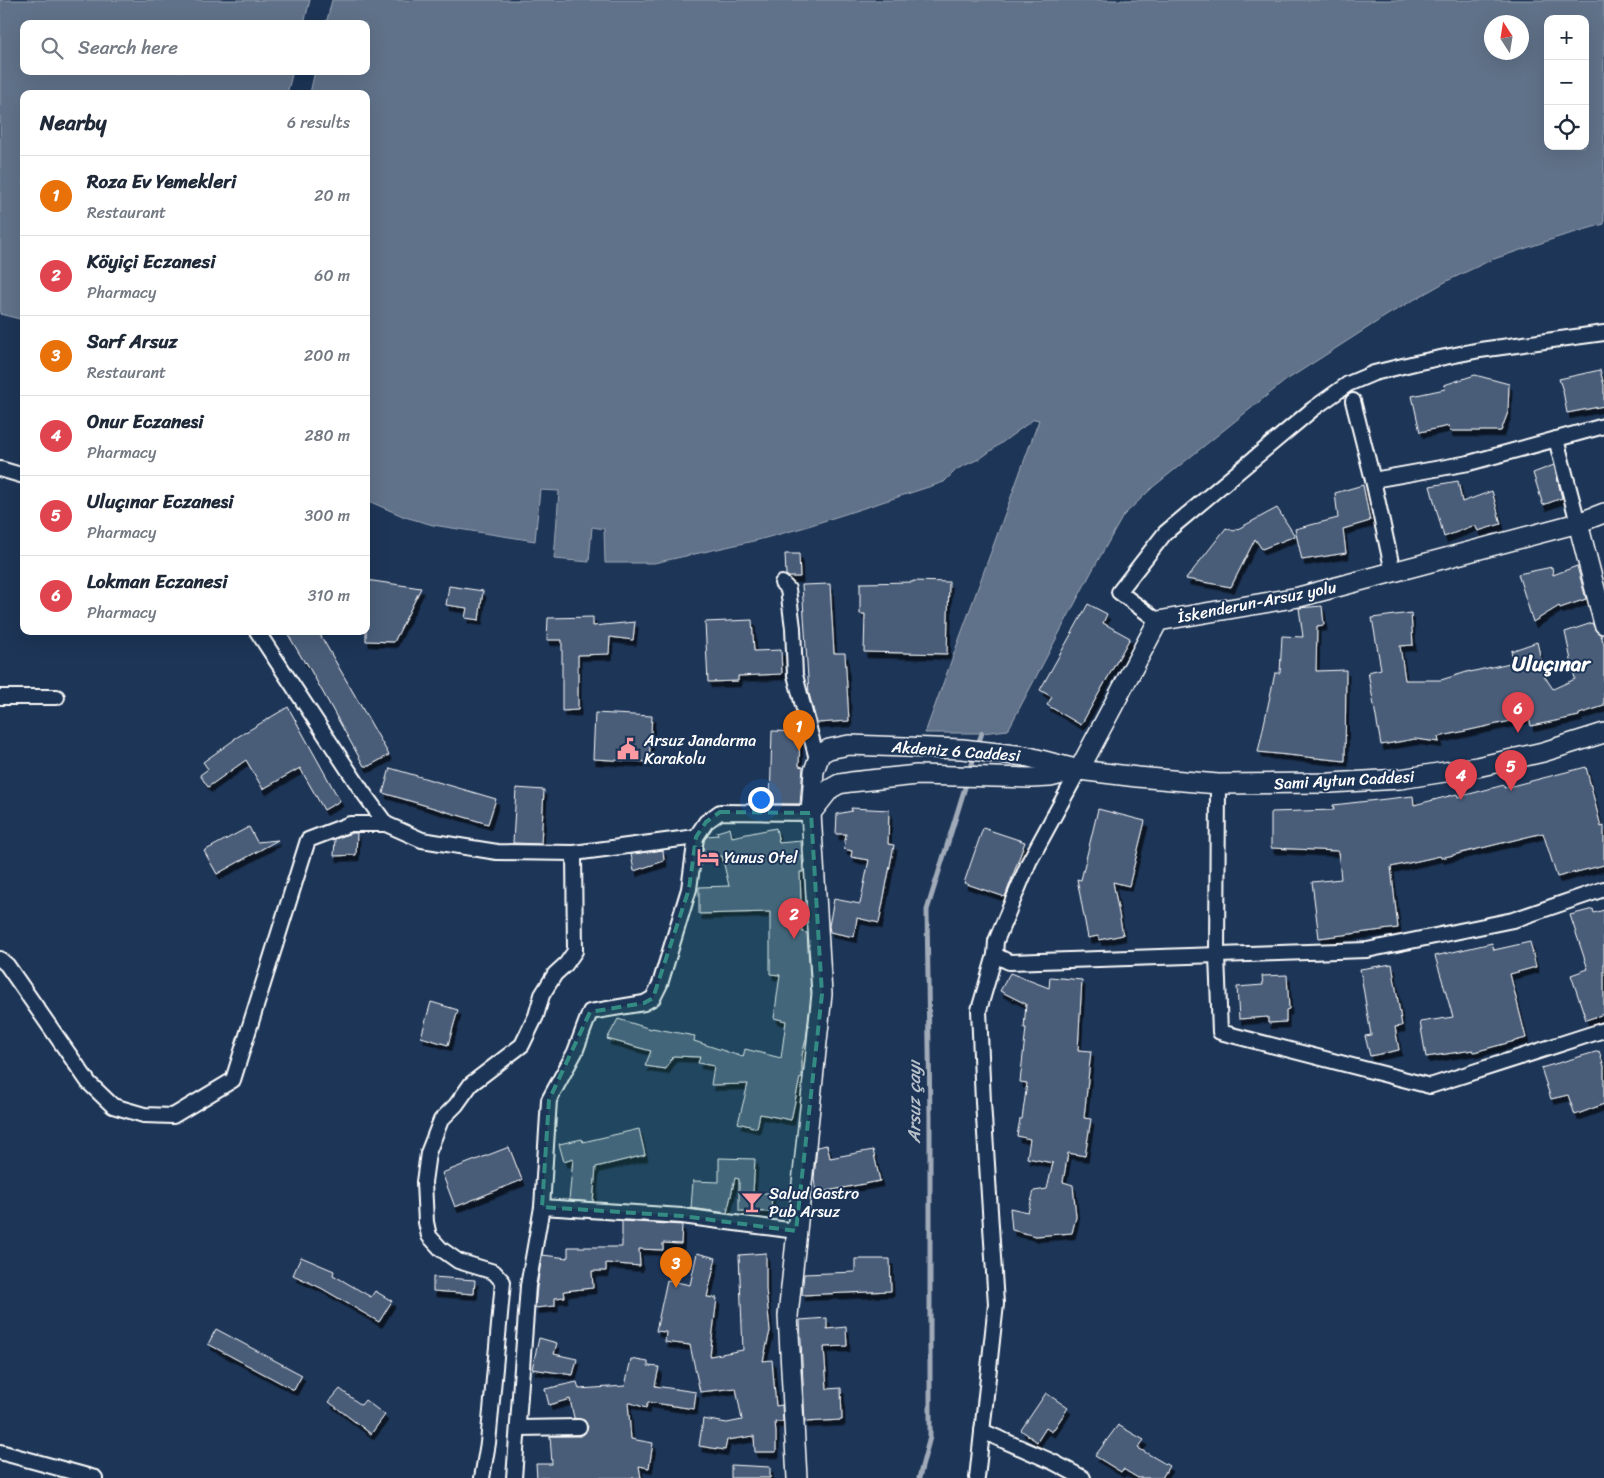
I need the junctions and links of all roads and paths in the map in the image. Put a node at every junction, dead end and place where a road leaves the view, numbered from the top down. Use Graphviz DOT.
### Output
graph roads {
  1 [pos="1604,333"];
  2 [pos="1353,401"];
  3 [pos="1604,426"];
  4 [pos="1556,439"];
  5 [pos="0,468"];
  6 [pos="20,475"];
  7 [pos="1373,480"];
  8 [pos="1604,513"];
  9 [pos="1578,523"];
  10 [pos="1393,572"];
  11 [pos="782,583"];
  12 [pos="1158,621"];
  13 [pos="1604,624"];
  14 [pos="260,635"];
  15 [pos="0,697"];
  16 [pos="57,697"];
  17 [pos="1604,733"];
  18 [pos="817,759"];
  19 [pos="1079,770"];
  20 [pos="1218,784"];
  21 [pos="811,812"];
  22 [pos="386,824"];
  23 [pos="696,837"];
  24 [pos="574,853"];
  25 [pos="1604,889"];
  26 [pos="995,955"];
  27 [pos="1217,955"];
  28 [pos="2,964"];
  29 [pos="1604,1030"];
  30 [pos="542,1207"];
  31 [pos="796,1231"];
  32 [pos="579,1427"];
  33 [pos="519,1428"];
  34 [pos="982,1431"];
  35 [pos="0,1452"];
  36 [pos="95,1478"];
  37 [pos="482,1478"];
  38 [pos="514,1478"];
  39 [pos="796,1478"];
  40 [pos="976,1478"];
  41 [pos="1084,1478"];
  1 -- 12 [label="street"];
  2 -- 7 [label="street"];
  3 -- 4 [label="street"];
  4 -- 7 [label="street"];
  4 -- 9 [label="street"];
  5 -- 6 [label="street"];
  7 -- 10 [label="street"];
  8 -- 9 [label="main road, İskenderun-Arsuz yolu"];
  9 -- 10 [label="main road, İskenderun-Arsuz yolu"];
  9 -- 13 [label="main road"];
  10 -- 12 [label="main road, İskenderun-Arsuz yolu"];
  11 -- 18 [label="street"];
  12 -- 19 [label="main road, İskenderun-Arsuz yolu"];
  14 -- 22 [label="street"];
  15 -- 16 [label="street"];
  17 -- 20 [label="main road, Sami Aytun Caddesi"];
  18 -- 19 [label="main road, Akdeniz 6 Caddesi"];
  18 -- 21 [label="main road"];
  19 -- 20 [label="main road, Sami Aytun Caddesi"];
  19 -- 21 [label="main road, Akdeniz 6 Caddesi"];
  19 -- 26 [label="street"];
  20 -- 27 [label="street"];
  21 -- 23 [label="street"];
  21 -- 31 [label="main road"];
  22 -- 24 [label="street"];
  22 -- 28 [label="street"];
  23 -- 24 [label="street"];
  23 -- 30 [label="street"];
  24 -- 37 [label="street"];
  25 -- 27 [label="street"];
  26 -- 27 [label="street"];
  26 -- 34 [label="street"];
  27 -- 29 [label="street"];
  30 -- 31 [label="street"];
  30 -- 33 [label="street"];
  31 -- 39 [label="main road"];
  32 -- 33 [label="street"];
  33 -- 38 [label="street"];
  34 -- 40 [label="street"];
  34 -- 41 [label="street"];
  35 -- 36 [label="street"];
}
